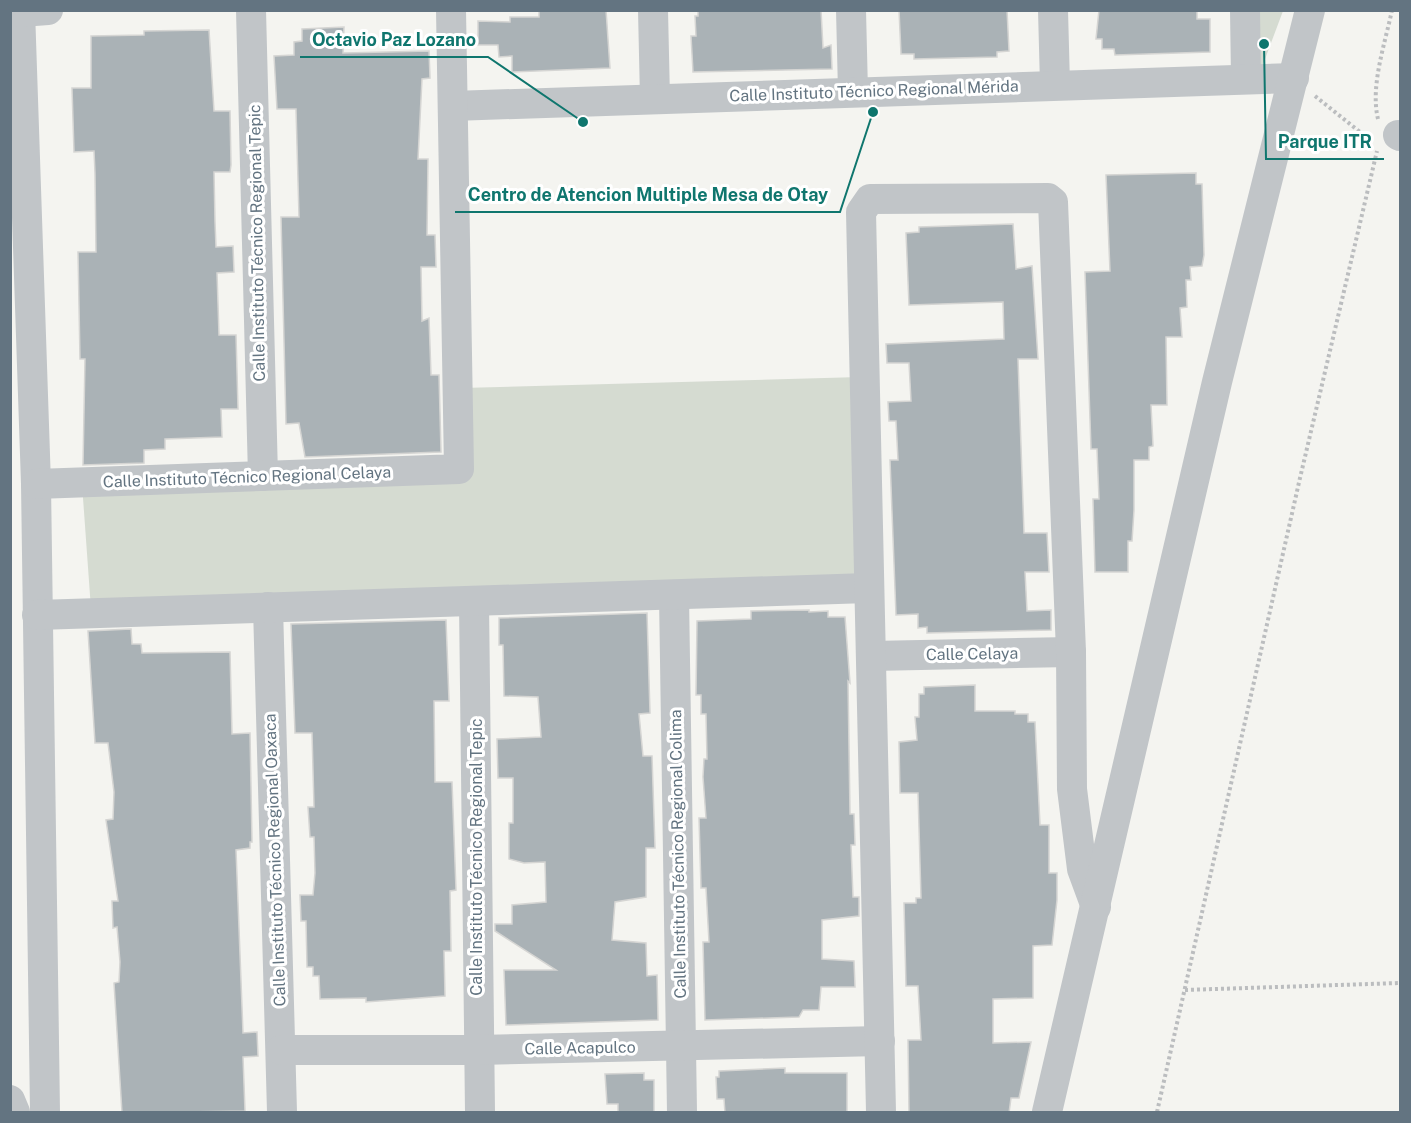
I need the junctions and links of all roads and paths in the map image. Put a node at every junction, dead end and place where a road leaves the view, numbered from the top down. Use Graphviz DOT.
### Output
graph roads {
  1 [pos="251,10"];
  2 [pos="451,10"];
  3 [pos="653,10"];
  4 [pos="851,10"];
  5 [pos="1053,10"];
  6 [pos="1245,10"];
  7 [pos="1310,10"];
  8 [pos="1392,10"];
  9 [pos="30,11"];
  10 [pos="1246,78"];
  11 [pos="1294,78"];
  12 [pos="1054,85"];
  13 [pos="853,92"];
  14 [pos="655,99"];
  15 [pos="453,106"];
  16 [pos="1399,135"];
  17 [pos="18,152"];
  18 [pos="263,476"];
  19 [pos="36,484"];
  20 [pos="868,588"];
  21 [pos="674,596"];
  22 [pos="474,602"];
  23 [pos="268,607"];
  24 [pos="37,615"];
  25 [pos="1071,652"];
  26 [pos="872,656"];
  27 [pos="1096,907"];
  28 [pos="1401,983"];
  29 [pos="1185,990"];
  30 [pos="880,1041"];
  31 [pos="680,1046"];
  32 [pos="280,1050"];
  33 [pos="478,1050"];
  34 [pos="10,1100"];
  35 [pos="15,1113"];
  36 [pos="45,1113"];
  37 [pos="282,1113"];
  38 [pos="480,1113"];
  39 [pos="682,1113"];
  40 [pos="881,1113"];
  41 [pos="1047,1113"];
  42 [pos="1157,1113"];
  1 -- 18 [label="street, Calle Instituto Técnico Regional Tepic"];
  2 -- 15 [label="street"];
  3 -- 14 [label="street"];
  4 -- 13 [label="street"];
  5 -- 12 [label="street"];
  6 -- 10 [label="street"];
  7 -- 11 [label="street"];
  8 -- 16 [label="path"];
  9 -- 17 [label="street"];
  10 -- 11 [label="street, Calle Instituto Técnico Regional Mérida"];
  10 -- 12 [label="street, Calle Instituto Técnico Regional Mérida"];
  11 -- 27 [label="street"];
  11 -- 29 [label="path"];
  12 -- 13 [label="street, Calle Instituto Técnico Regional Mérida"];
  13 -- 14 [label="street, Calle Instituto Técnico Regional Mérida"];
  14 -- 15 [label="street, Calle Instituto Técnico Regional Mérida"];
  15 -- 18 [label="street, Calle Instituto Técnico Regional Celaya"];
  17 -- 19 [label="street"];
  18 -- 19 [label="street, Calle Instituto Técnico Regional Celaya"];
  19 -- 24 [label="street"];
  20 -- 21 [label="street"];
  20 -- 25 [label="street"];
  20 -- 26 [label="street"];
  21 -- 22 [label="street"];
  21 -- 31 [label="street, Calle Instituto Técnico Regional Colima"];
  22 -- 23 [label="street"];
  22 -- 33 [label="street, Calle Instituto Técnico Regional Tepic"];
  23 -- 24 [label="street"];
  23 -- 32 [label="street, Calle Instituto Técnico Regional Oaxaca"];
  24 -- 36 [label="street"];
  25 -- 26 [label="street, Calle Celaya"];
  25 -- 27 [label="street"];
  26 -- 30 [label="street"];
  27 -- 41 [label="street"];
  28 -- 29 [label="path"];
  29 -- 42 [label="path"];
  30 -- 31 [label="street, Calle Acapulco"];
  30 -- 40 [label="street"];
  31 -- 33 [label="street, Calle Acapulco"];
  31 -- 39 [label="street, Calle Instituto Técnico Regional Colima"];
  32 -- 33 [label="street, Calle Acapulco"];
  32 -- 37 [label="street, Calle Instituto Técnico Regional Oaxaca"];
  33 -- 38 [label="street, Calle Instituto Técnico Regional Tepic"];
  34 -- 35 [label="street"];
}
